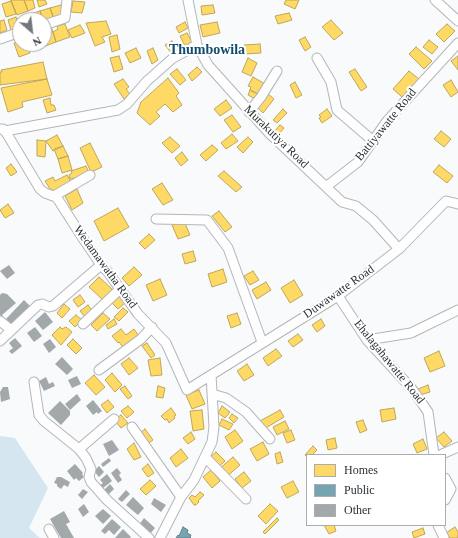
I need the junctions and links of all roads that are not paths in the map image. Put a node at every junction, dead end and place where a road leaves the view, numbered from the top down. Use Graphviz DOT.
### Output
graph roads {
  1 [pos="66,0"];
  2 [pos="188,0"];
  3 [pos="435,0"];
  4 [pos="458,21"];
  5 [pos="52,22"];
  6 [pos="12,34"];
  7 [pos="0,38"];
  8 [pos="458,42"];
  9 [pos="197,45"];
  10 [pos="317,58"];
  11 [pos="277,71"];
  12 [pos="249,112"];
  13 [pos="2,130"];
  14 [pos="373,141"];
  15 [pos="90,175"];
  16 [pos="327,186"];
  17 [pos="54,196"];
  18 [pos="458,204"];
  19 [pos="156,219"];
  20 [pos="399,249"];
  21 [pos="101,264"];
  22 [pos="120,289"];
  23 [pos="338,296"];
  24 [pos="458,310"];
  25 [pos="0,321"];
  26 [pos="83,324"];
  27 [pos="152,327"];
  28 [pos="10,330"];
  29 [pos="367,340"];
  30 [pos="0,341"];
  31 [pos="262,342"];
  32 [pos="99,370"];
  33 [pos="211,375"];
  34 [pos="34,382"];
  35 [pos="212,394"];
  36 [pos="114,419"];
  37 [pos="132,427"];
  38 [pos="270,439"];
  39 [pos="458,447"];
  40 [pos="79,449"];
  41 [pos="434,454"];
  42 [pos="442,454"];
  43 [pos="205,457"];
  44 [pos="446,480"];
  45 [pos="181,497"];
  46 [pos="446,498"];
  47 [pos="246,499"];
  48 [pos="438,526"];
  49 [pos="49,529"];
  50 [pos="54,538"];
  51 [pos="149,538"];
  52 [pos="160,538"];
  53 [pos="444,538"];
  1 -- 5 [label="street"];
  2 -- 9 [label="street, Murakutiya Road"];
  3 -- 4 [label="street"];
  6 -- 7 [label="street"];
  8 -- 14 [label="street, Battiyawatte Road"];
  9 -- 12 [label="street, Murakutiya Road"];
  9 -- 13 [label="street"];
  10 -- 14 [label="street"];
  11 -- 12 [label="street"];
  12 -- 16 [label="street, Murakutiya Road"];
  13 -- 17 [label="street, Wedamawatha Road"];
  14 -- 16 [label="street, Battiyawatte Road"];
  15 -- 17 [label="street"];
  16 -- 20 [label="street, Murakutiya Road"];
  17 -- 21 [label="street, Wedamawatha Road"];
  18 -- 20 [label="street, Duwawatte Road"];
  19 -- 31 [label="street"];
  20 -- 23 [label="street, Duwawatte Road"];
  21 -- 22 [label="street, Wedamawatha Road"];
  21 -- 28 [label="street"];
  22 -- 26 [label="street"];
  22 -- 27 [label="street, Wedamawatha Road"];
  23 -- 29 [label="street, Ehalagahawatte Road"];
  23 -- 31 [label="street, Duwawatte Road"];
  24 -- 29 [label="street"];
  25 -- 28 [label="street"];
  27 -- 32 [label="street"];
  27 -- 33 [label="street, Wedamawatha Road"];
  28 -- 30 [label="street"];
  29 -- 41 [label="street, Ehalagahawatte Road"];
  31 -- 33 [label="street, Duwawatte Road"];
  33 -- 35 [label="street"];
  34 -- 40 [label="street"];
  35 -- 38 [label="street"];
  35 -- 43 [label="street"];
  36 -- 40 [label="street"];
  37 -- 45 [label="street"];
  39 -- 42 [label="street"];
  40 -- 51 [label="street"];
  43 -- 45 [label="street"];
  43 -- 47 [label="street"];
  44 -- 46 [label="street"];
  45 -- 52 [label="street"];
  48 -- 53 [label="street"];
  49 -- 50 [label="street"];
}
